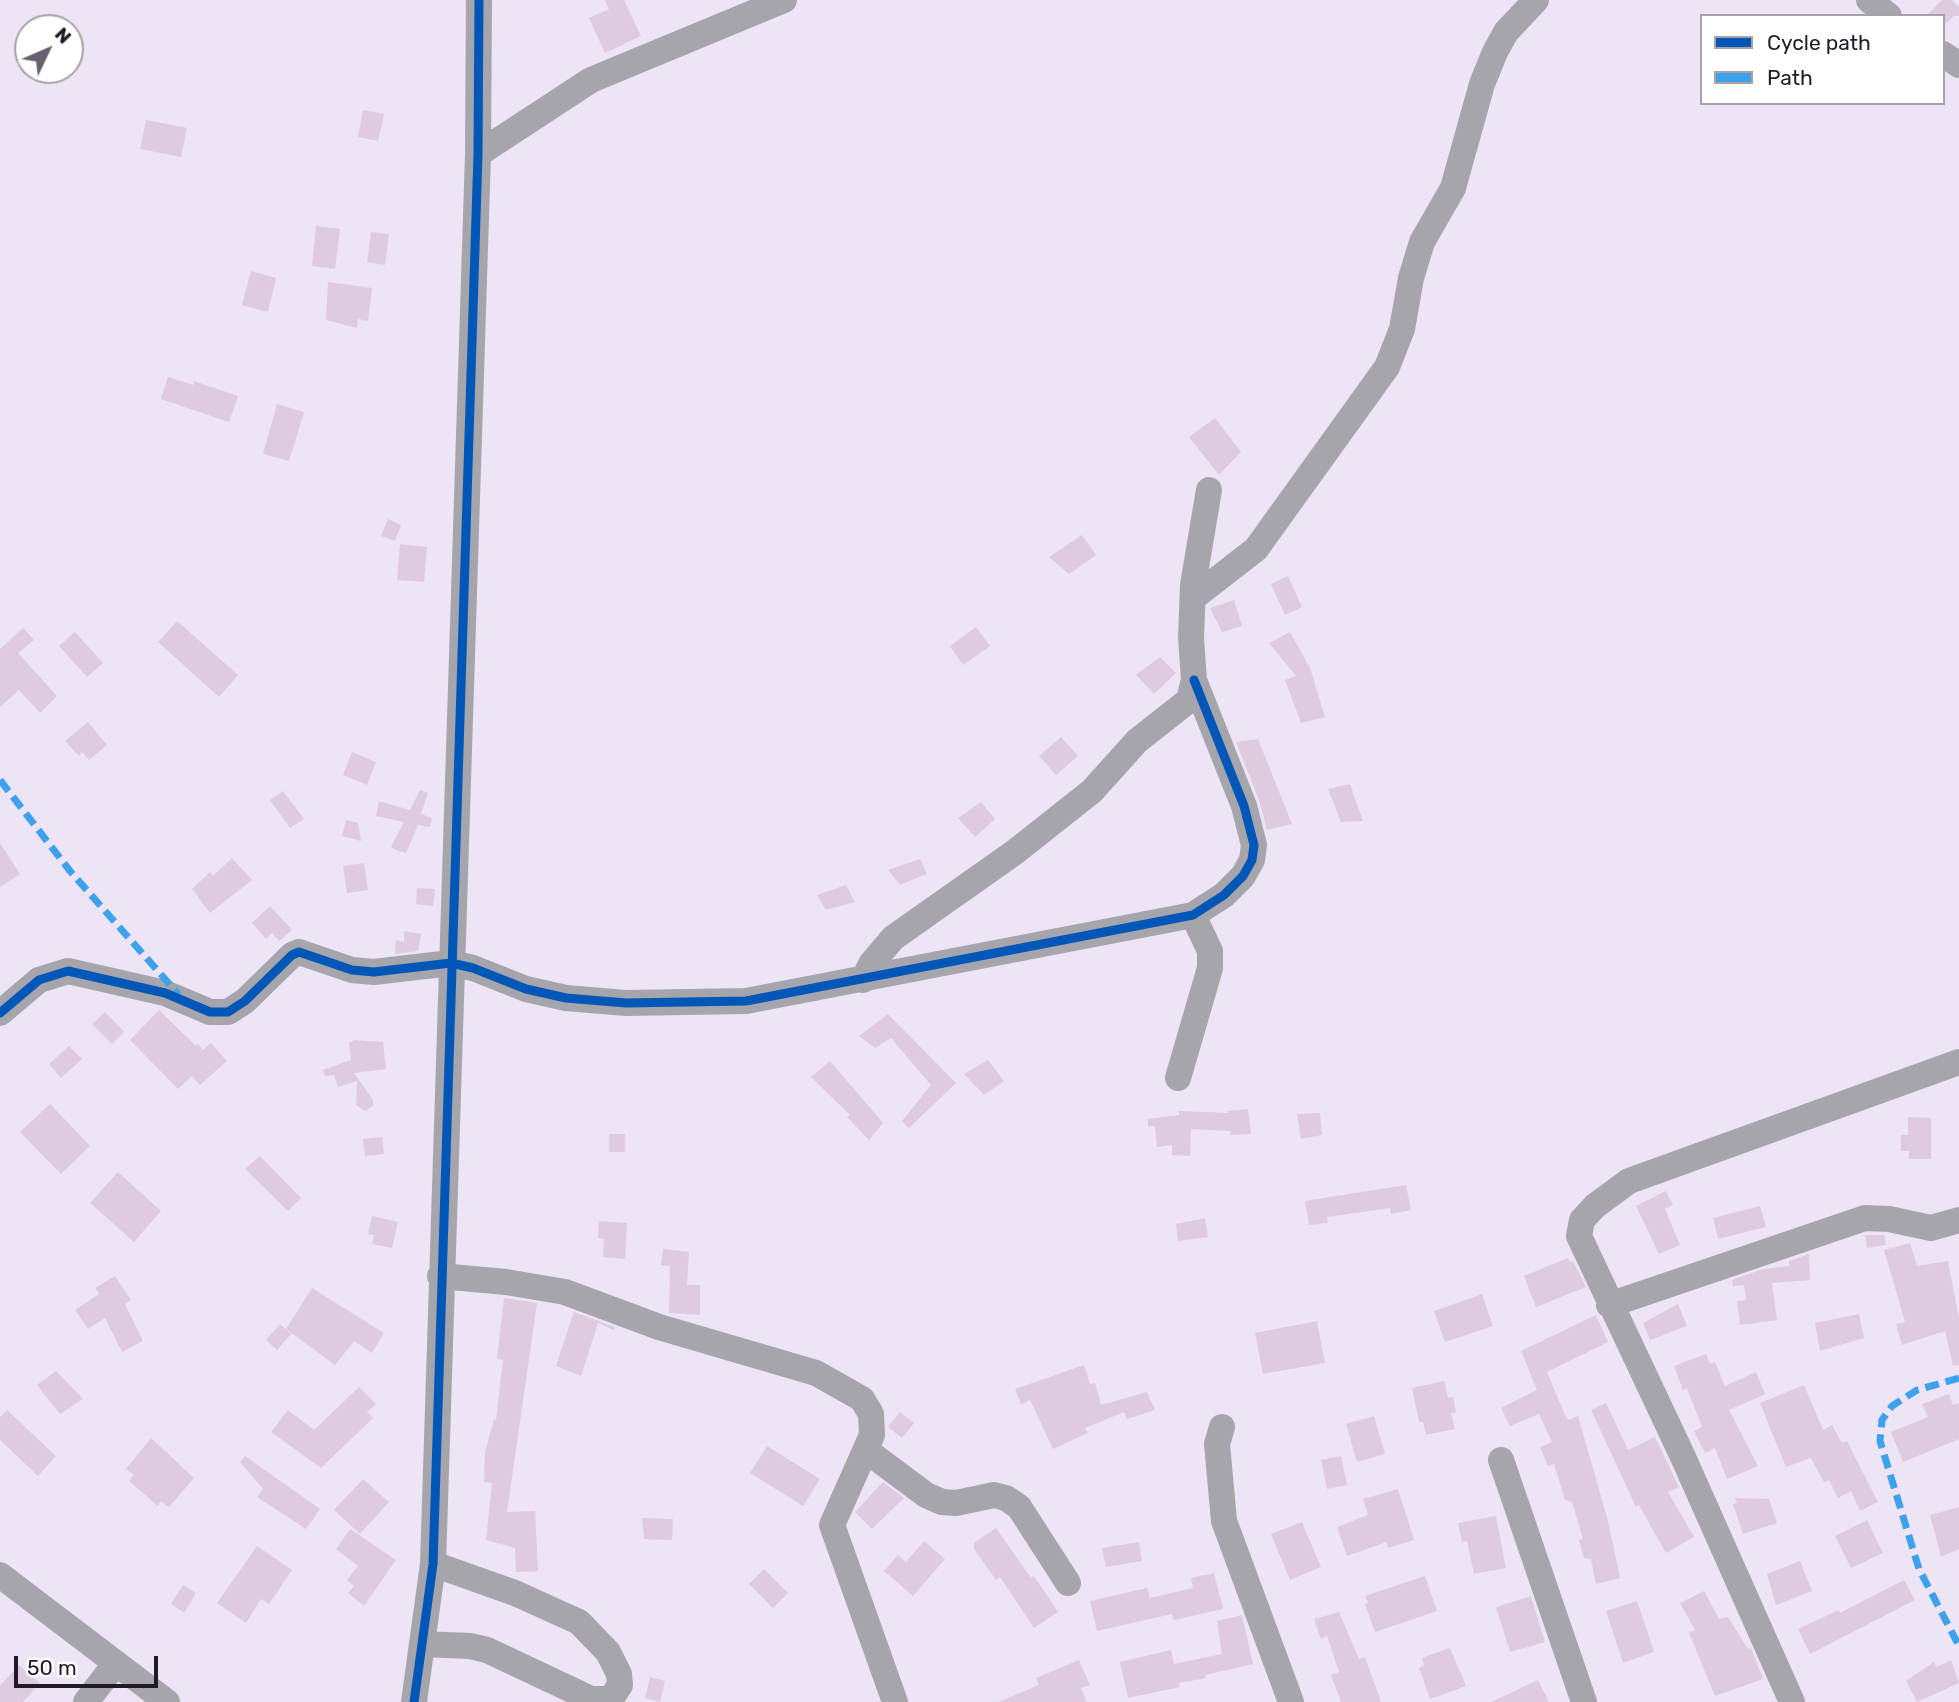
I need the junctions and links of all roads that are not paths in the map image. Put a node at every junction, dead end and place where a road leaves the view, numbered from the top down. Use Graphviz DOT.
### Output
graph roads {
  1 [pos="479,0"];
  2 [pos="784,0"];
  3 [pos="1536,0"];
  4 [pos="1869,0"];
  5 [pos="1886,14"];
  6 [pos="478,154"];
  7 [pos="1209,490"];
  8 [pos="1193,598"];
  9 [pos="1194,680"];
  10 [pos="1193,915"];
  11 [pos="451,963"];
  12 [pos="863,980"];
  13 [pos="0,1013"];
  14 [pos="1959,1062"];
  15 [pos="1178,1078"];
  16 [pos="1959,1220"];
  17 [pos="440,1276"];
  18 [pos="1609,1305"];
  19 [pos="1222,1427"];
  20 [pos="867,1451"];
  21 [pos="1501,1460"];
  22 [pos="433,1564"];
  23 [pos="0,1575"];
  24 [pos="1068,1583"];
  25 [pos="422,1644"];
  26 [pos="116,1663"];
  27 [pos="86,1702"];
  28 [pos="167,1702"];
  29 [pos="414,1702"];
  30 [pos="895,1702"];
  31 [pos="1291,1702"];
  32 [pos="1584,1702"];
  33 [pos="1792,1702"];
  1 -- 6 [label="street"];
  2 -- 6 [label="street"];
  3 -- 8 [label="street"];
  4 -- 5 [label="street"];
  6 -- 11 [label="street"];
  7 -- 8 [label="street"];
  8 -- 9 [label="street"];
  9 -- 10 [label="street"];
  9 -- 12 [label="street"];
  10 -- 12 [label="street"];
  10 -- 15 [label="street"];
  11 -- 12 [label="street"];
  11 -- 13 [label="street"];
  11 -- 17 [label="street"];
  14 -- 18 [label="street"];
  16 -- 18 [label="street"];
  17 -- 20 [label="street"];
  17 -- 22 [label="street"];
  18 -- 33 [label="street"];
  19 -- 31 [label="street"];
  20 -- 24 [label="street"];
  20 -- 30 [label="street"];
  21 -- 32 [label="street"];
  22 -- 25 [label="street"];
  22 -- 25 [label="street"];
  23 -- 26 [label="street"];
  25 -- 29 [label="street"];
  26 -- 27 [label="street"];
  26 -- 28 [label="street"];
}
